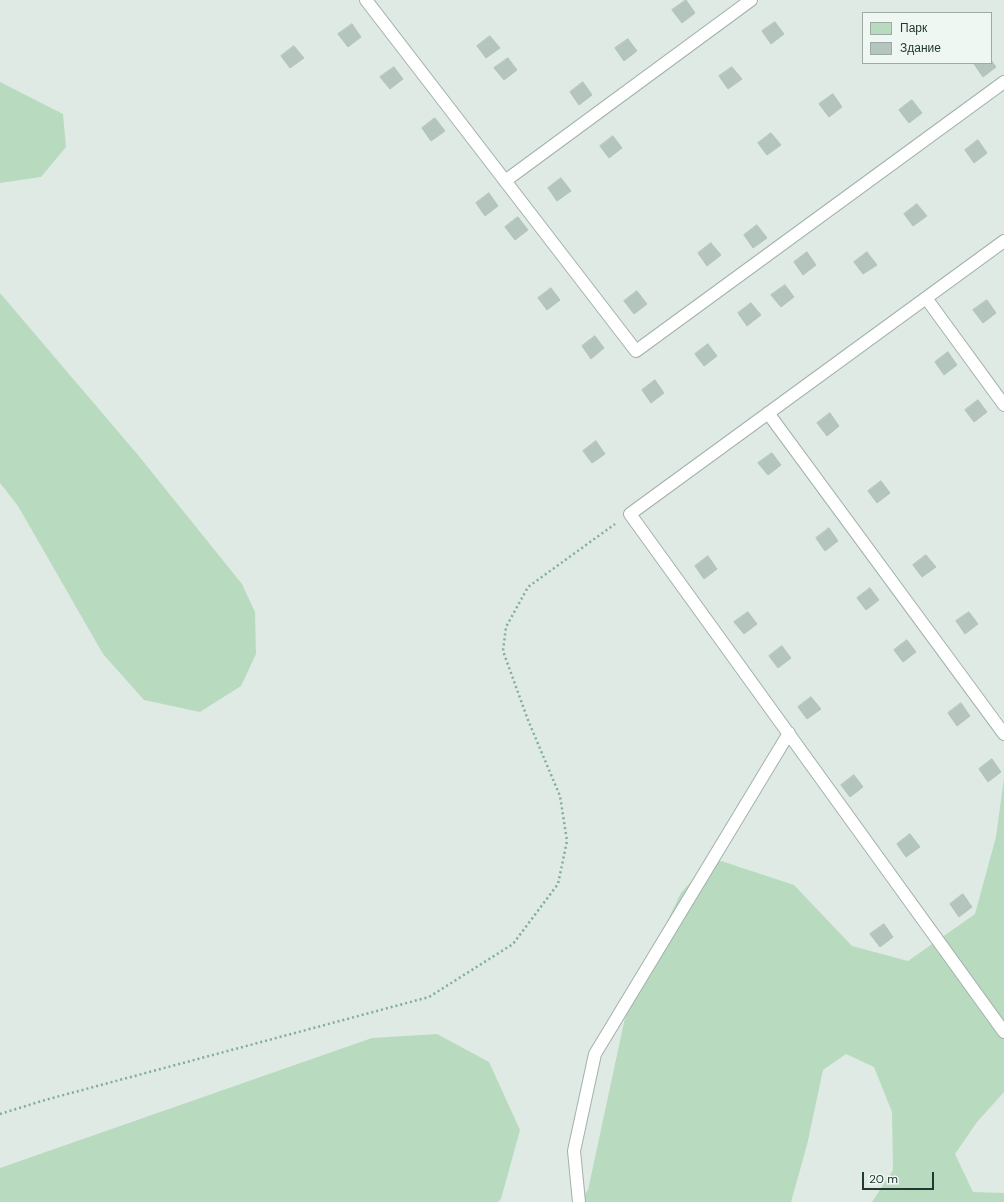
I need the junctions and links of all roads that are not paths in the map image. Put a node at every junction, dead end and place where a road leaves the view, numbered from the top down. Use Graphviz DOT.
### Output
graph roads {
  1 [pos="751,0"];
  2 [pos="373,2"];
  3 [pos="1004,82"];
  4 [pos="505,181"];
  5 [pos="1004,241"];
  6 [pos="926,298"];
  7 [pos="1004,405"];
  8 [pos="768,413"];
  9 [pos="789,733"];
  10 [pos="1004,734"];
  11 [pos="1004,1032"];
  12 [pos="579,1202"];
  1 -- 4 [label="lane"];
  2 -- 4 [label="lane"];
  3 -- 4 [label="lane"];
  5 -- 6 [label="lane"];
  6 -- 7 [label="lane"];
  6 -- 8 [label="lane"];
  8 -- 9 [label="lane"];
  8 -- 10 [label="lane"];
  9 -- 11 [label="lane"];
  9 -- 12 [label="lane"];
}
